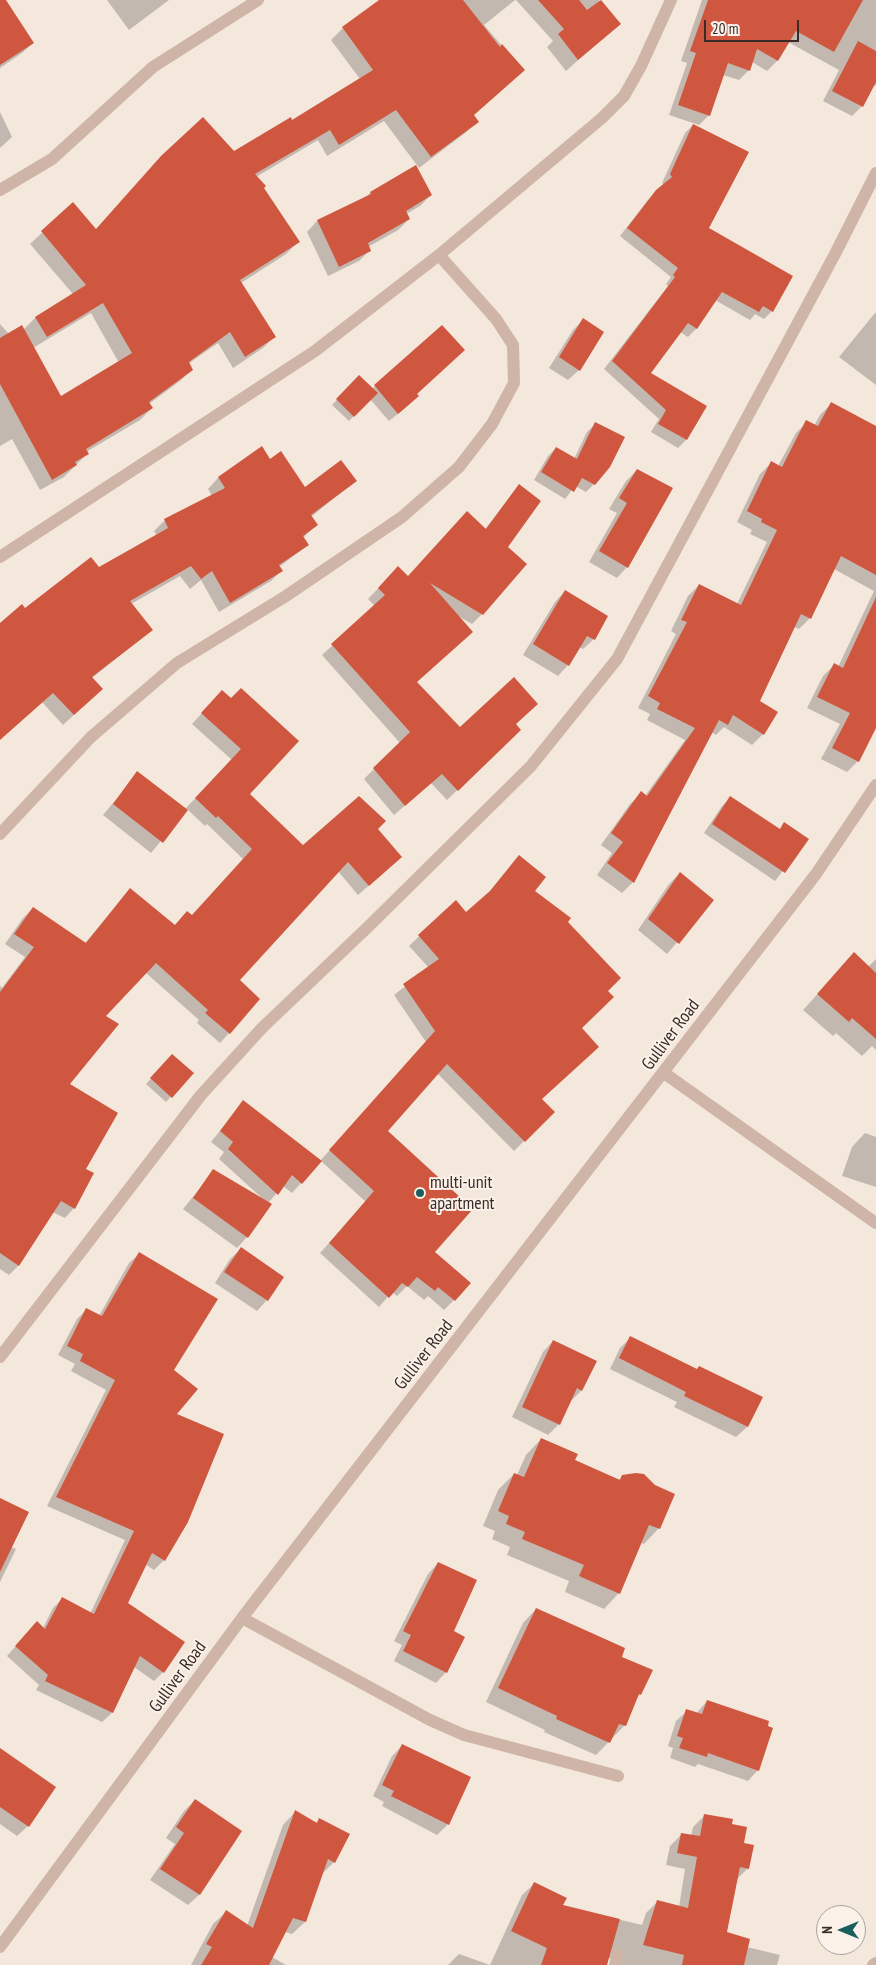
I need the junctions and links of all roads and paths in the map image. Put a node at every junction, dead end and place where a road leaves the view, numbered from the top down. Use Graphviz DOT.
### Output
graph roads {
  1 [pos="258,0"];
  2 [pos="671,0"];
  3 [pos="876,173"];
  4 [pos="0,190"];
  5 [pos="439,255"];
  6 [pos="0,557"];
  7 [pos="876,785"];
  8 [pos="0,834"];
  9 [pos="664,1073"];
  10 [pos="876,1223"];
  11 [pos="0,1357"];
  12 [pos="242,1618"];
  13 [pos="618,1776"];
  14 [pos="0,1947"];
  1 -- 4 [label="street"];
  2 -- 5 [label="street"];
  3 -- 11 [label="street"];
  5 -- 6 [label="street"];
  5 -- 8 [label="street"];
  7 -- 9 [label="street, Gulliver Road"];
  9 -- 10 [label="street"];
  9 -- 12 [label="street, Gulliver Road"];
  12 -- 13 [label="street"];
  12 -- 14 [label="street, Gulliver Road"];
}
